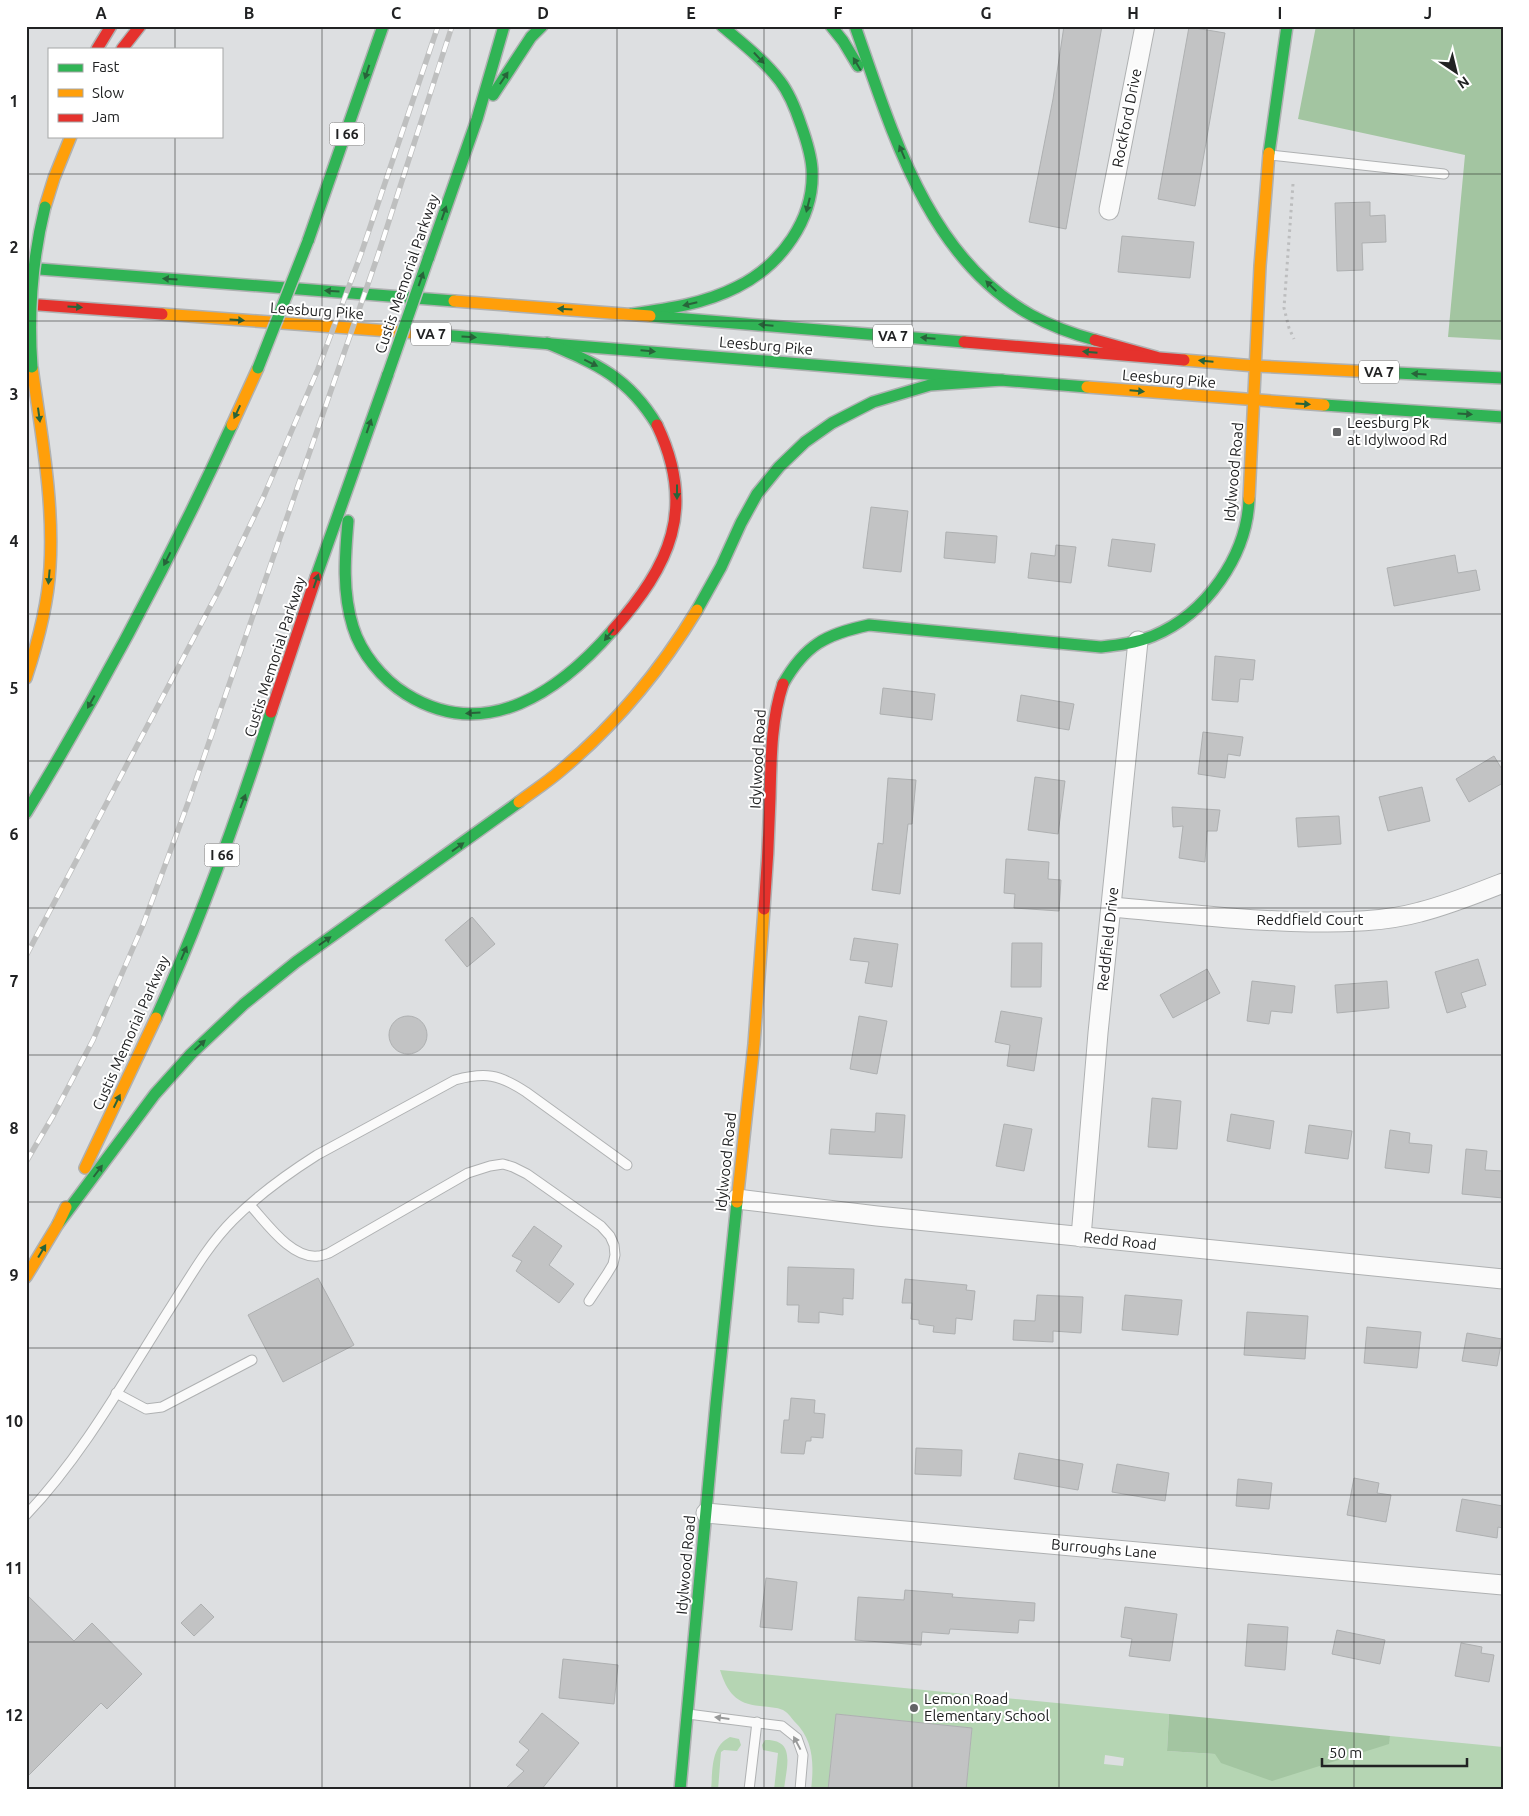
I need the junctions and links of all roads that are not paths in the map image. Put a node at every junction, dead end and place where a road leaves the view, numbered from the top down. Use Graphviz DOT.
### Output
graph roads {
  1 [pos="111,26"];
  2 [pos="140,26"];
  3 [pos="383,26"];
  4 [pos="504,26"];
  5 [pos="542,26"];
  6 [pos="722,26"];
  7 [pos="831,26"];
  8 [pos="855,26"];
  9 [pos="1145,26"];
  10 [pos="1287,26"];
  11 [pos="98,48"];
  12 [pos="123,48"];
  13 [pos="477,119"];
  14 [pos="890,122"];
  15 [pos="60,138"];
  16 [pos="70,138"];
  17 [pos="1270,155"];
  18 [pos="1444,174"];
  19 [pos="54,178"];
  20 [pos="1109,210"];
  21 [pos="26,268"];
  22 [pos="26,304"];
  23 [pos="631,314"];
  24 [pos="547,343"];
  25 [pos="1156,357"];
  26 [pos="1255,366"];
  27 [pos="1503,378"];
  28 [pos="1002,380"];
  29 [pos="1254,401"];
  30 [pos="1503,417"];
  31 [pos="353,472"];
  32 [pos="1138,641"];
  33 [pos="26,678"];
  34 [pos="26,814"];
  35 [pos="1503,883"];
  36 [pos="1112,907"];
  37 [pos="627,1165"];
  38 [pos="737,1199"];
  39 [pos="250,1204"];
  40 [pos="58,1224"];
  41 [pos="1081,1237"];
  42 [pos="26,1277"];
  43 [pos="1503,1279"];
  44 [pos="588,1301"];
  45 [pos="252,1360"];
  46 [pos="116,1393"];
  47 [pos="706,1513"];
  48 [pos="26,1515"];
  49 [pos="1503,1585"];
  50 [pos="687,1714"];
  51 [pos="757,1722"];
  52 [pos="680,1790"];
  53 [pos="750,1790"];
  54 [pos="800,1790"];
  1 -- 11 [label="main road"];
  2 -- 12 [label="main road"];
  3 -- 34 [label="main road, I 66, one-way, bridge"];
  4 -- 13 [label="main road, Custis Memorial Parkway / I 66"];
  13 -- 5 [label="main road, one-way"];
  6 -- 23 [label="main road, one-way"];
  14 -- 7 [label="main road, one-way"];
  8 -- 14 [label="main road"];
  9 -- 20 [label="street, Rockford Drive"];
  10 -- 17 [label="main road, Idylwood Road"];
  31 -- 13 [label="main road, Custis Memorial Parkway / I 66, one-way, bridge"];
  25 -- 14 [label="main road, one-way"];
  15 -- 19 [label="main road"];
  16 -- 19 [label="main road"];
  17 -- 18 [label="lane"];
  17 -- 26 [label="main road, Idylwood Road"];
  19 -- 33 [label="main road, one-way, bridge"];
  23 -- 21 [label="main road, Leesburg Pike / VA 7, one-way"];
  22 -- 24 [label="main road, Leesburg Pike / VA 7, one-way"];
  25 -- 23 [label="main road, Leesburg Pike / VA 7, one-way"];
  24 -- 28 [label="main road, Leesburg Pike / VA 7, one-way"];
  24 -- 31 [label="main road, one-way"];
  26 -- 25 [label="main road, Leesburg Pike / VA 7, one-way"];
  27 -- 26 [label="main road, Leesburg Pike / VA 7, one-way"];
  26 -- 29 [label="main road, Idylwood Road"];
  28 -- 29 [label="main road, Leesburg Pike / VA 7, one-way"];
  40 -- 28 [label="main road, one-way"];
  29 -- 30 [label="main road, Leesburg Pike / VA 7, one-way"];
  29 -- 32 [label="main road, Idylwood Road"];
  40 -- 31 [label="main road, Custis Memorial Parkway / I 66, one-way"];
  32 -- 36 [label="street, Reddfield Drive"];
  32 -- 38 [label="main road, Idylwood Road"];
  35 -- 36 [label="street, Reddfield Court"];
  36 -- 41 [label="street, Reddfield Drive"];
  37 -- 39 [label="lane"];
  38 -- 41 [label="street, Redd Road"];
  38 -- 47 [label="main road, Idylwood Road"];
  39 -- 44 [label="lane"];
  39 -- 46 [label="lane"];
  42 -- 40 [label="main road, Custis Memorial Parkway / I 66, one-way"];
  41 -- 43 [label="street, Redd Road"];
  45 -- 46 [label="lane"];
  46 -- 48 [label="lane"];
  47 -- 49 [label="street, Burroughs Lane"];
  47 -- 50 [label="main road, Idylwood Road"];
  51 -- 50 [label="lane, one-way"];
  50 -- 52 [label="main road, Idylwood Road"];
  51 -- 53 [label="lane"];
  54 -- 51 [label="lane, one-way"];
}
